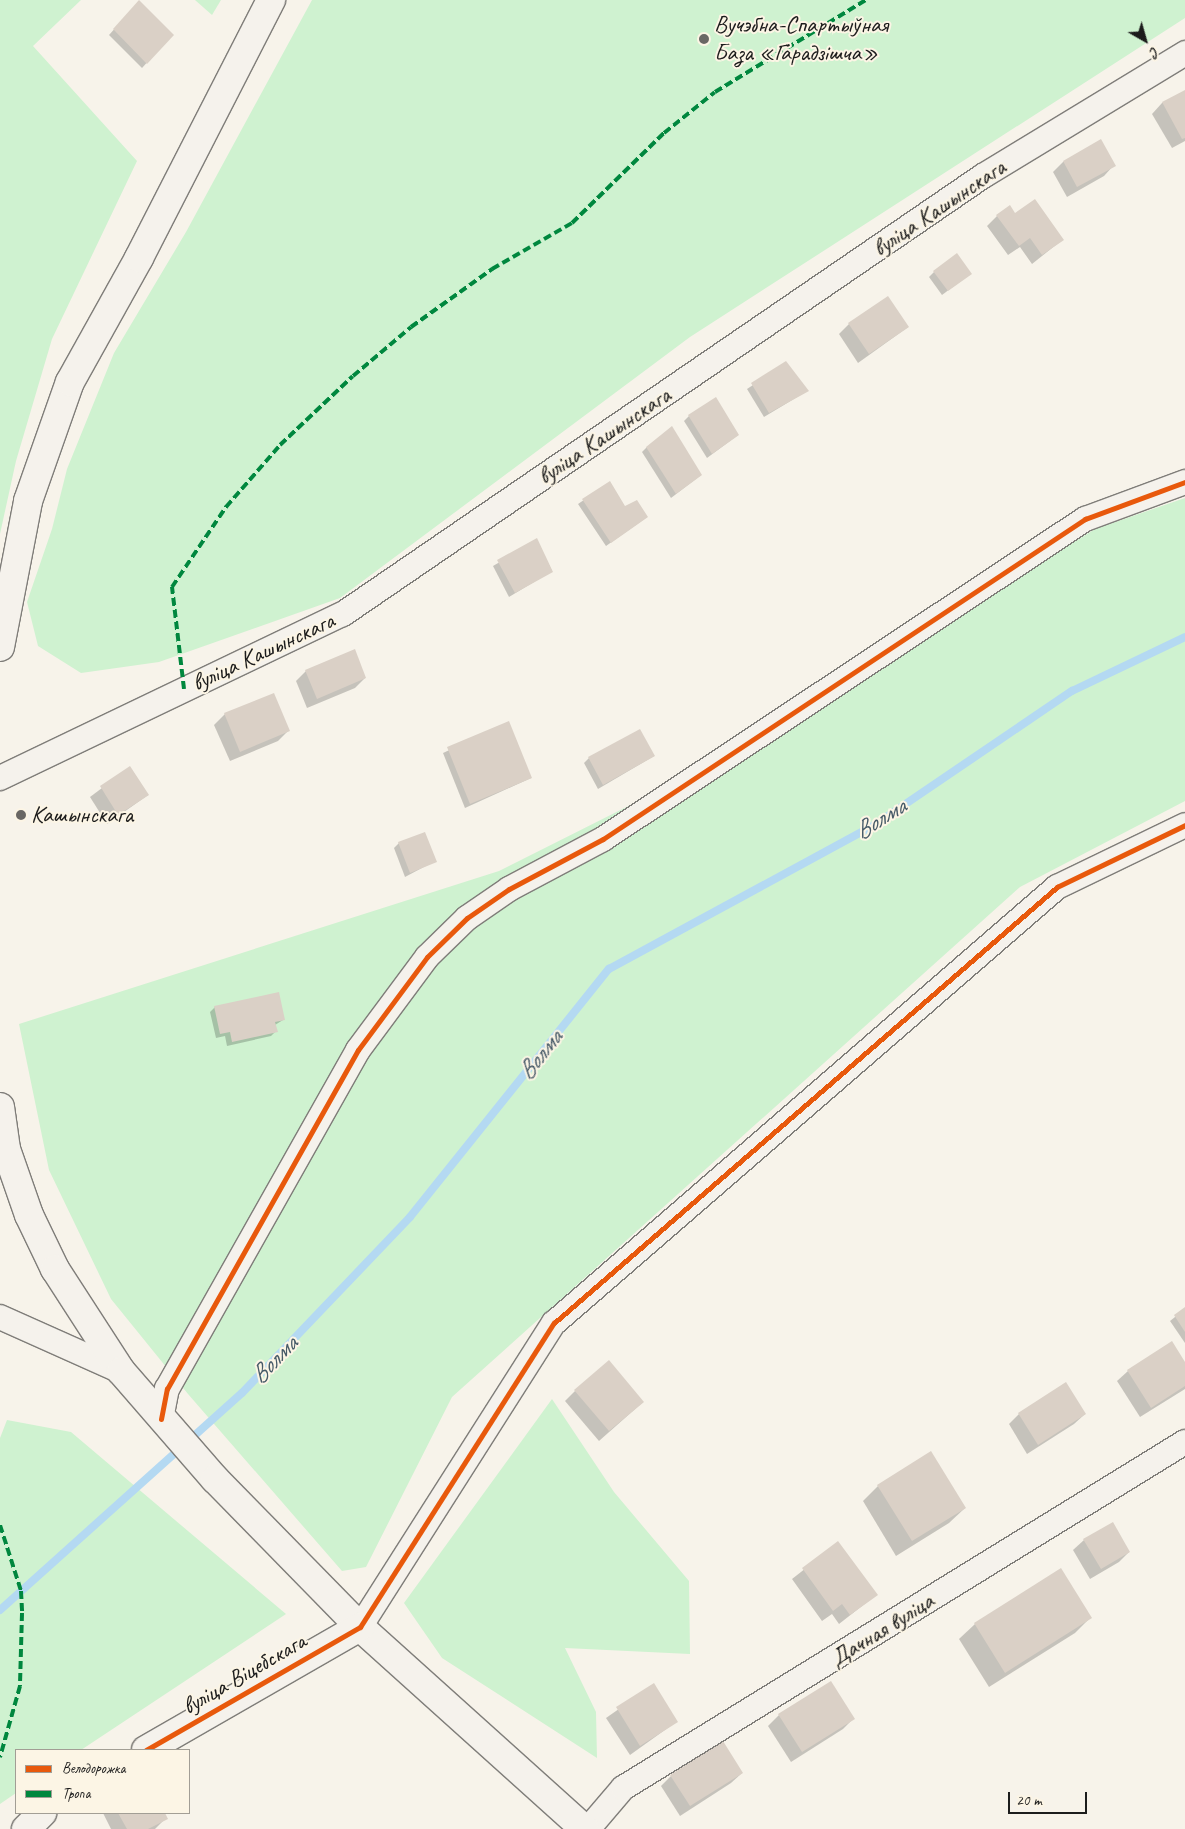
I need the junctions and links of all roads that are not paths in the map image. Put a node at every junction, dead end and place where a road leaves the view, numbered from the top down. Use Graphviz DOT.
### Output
graph roads {
  1 [pos="270,0"];
  2 [pos="1185,53"];
  3 [pos="1185,482"];
  4 [pos="0,648"];
  5 [pos="0,778"];
  6 [pos="1185,825"];
  7 [pos="0,1107"];
  8 [pos="2,1152"];
  9 [pos="0,1317"];
  10 [pos="121,1371"];
  11 [pos="161,1419"];
  12 [pos="1185,1442"];
  13 [pos="360,1627"];
  14 [pos="148,1749"];
  15 [pos="41,1814"];
  16 [pos="26,1829"];
  17 [pos="584,1829"];
  18 [pos="588,1829"];
  1 -- 4 [label="street"];
  2 -- 5 [label="street, вуліца Кашынскага"];
  3 -- 11 [label="street"];
  6 -- 13 [label="street"];
  7 -- 8 [label="street"];
  8 -- 10 [label="street"];
  9 -- 10 [label="street"];
  10 -- 11 [label="street"];
  11 -- 13 [label="street"];
  12 -- 18 [label="street, Дачная вуліца"];
  13 -- 14 [label="street, вуліца Віцебскага"];
  13 -- 17 [label="street"];
  15 -- 16 [label="street"];
}
